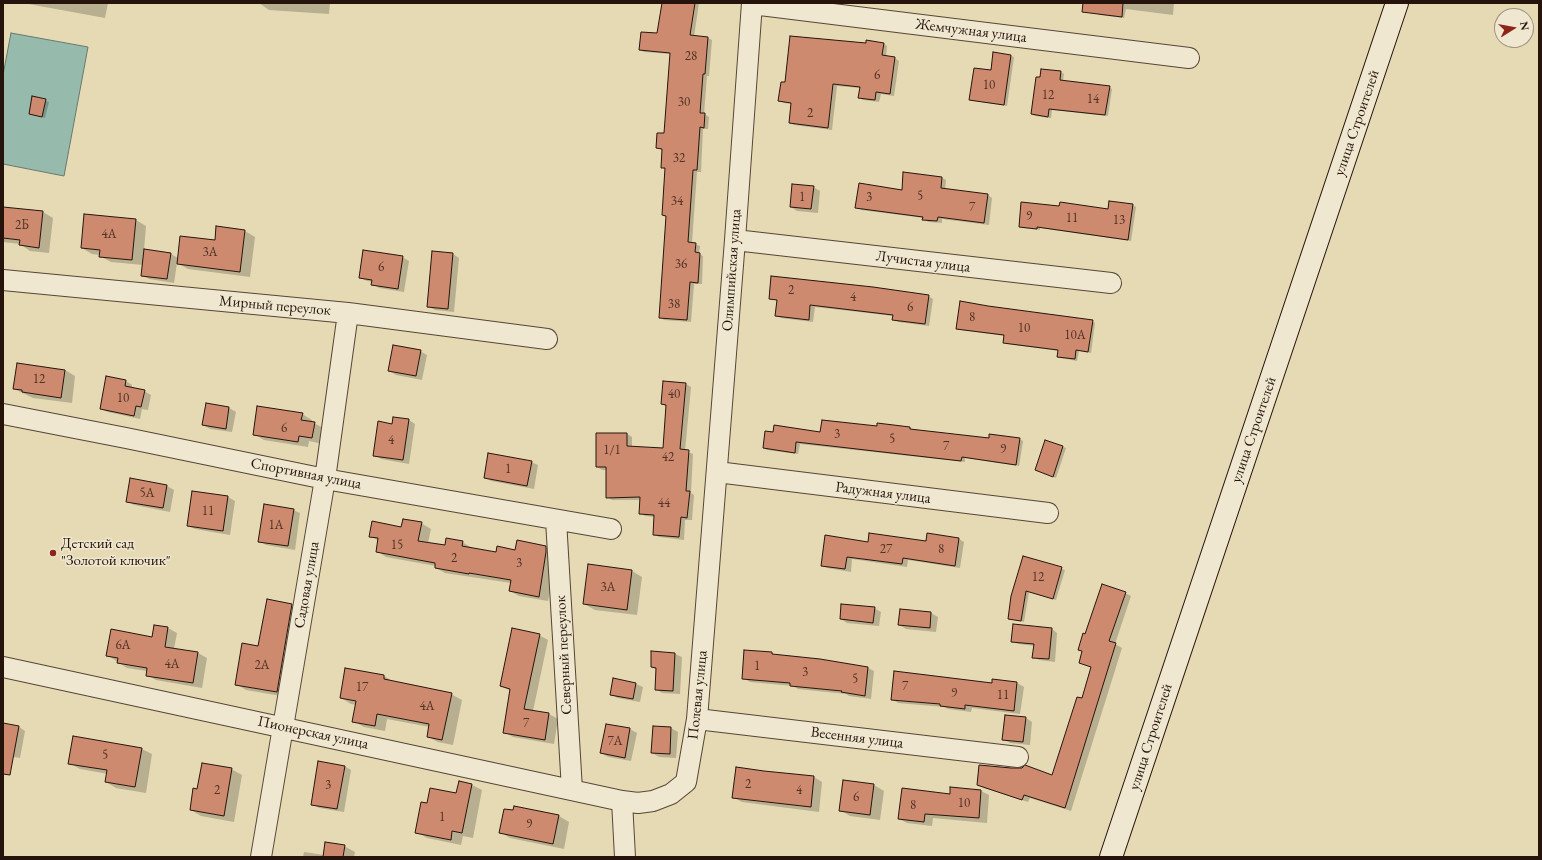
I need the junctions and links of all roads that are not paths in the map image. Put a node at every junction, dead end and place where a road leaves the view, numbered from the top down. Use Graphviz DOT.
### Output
graph roads {
  1 [pos="752,3"];
  2 [pos="1397,3"];
  3 [pos="1190,58"];
  4 [pos="735,240"];
  5 [pos="3,280"];
  6 [pos="1111,283"];
  7 [pos="348,313"];
  8 [pos="547,339"];
  9 [pos="3,414"];
  10 [pos="717,472"];
  11 [pos="325,479"];
  12 [pos="1048,513"];
  13 [pos="556,520"];
  14 [pos="611,529"];
  15 [pos="712,537"];
  16 [pos="3,667"];
  17 [pos="697,719"];
  18 [pos="282,727"];
  19 [pos="1018,757"];
  20 [pos="572,790"];
  21 [pos="622,801"];
  22 [pos="261,857"];
  23 [pos="625,857"];
  24 [pos="1111,857"];
  1 -- 3 [label="street, Жемчужная улица"];
  1 -- 4 [label="street, Олимпийская улица"];
  2 -- 24 [label="main road, улица Строителей"];
  4 -- 6 [label="street, Лучистая улица"];
  4 -- 10 [label="street, Олимпийская улица"];
  5 -- 7 [label="street, Мирный переулок"];
  7 -- 8 [label="street, Мирный переулок"];
  7 -- 11 [label="street, Садовая улица"];
  9 -- 11 [label="street, Спортивная улица"];
  10 -- 12 [label="street, Радужная улица"];
  10 -- 15 [label="street, Олимпийская улица"];
  11 -- 13 [label="street, Спортивная улица"];
  11 -- 18 [label="street, Садовая улица"];
  13 -- 14 [label="street, Спортивная улица"];
  13 -- 20 [label="street, Северный переулок"];
  15 -- 17 [label="street, Полевая улица"];
  16 -- 18 [label="street, Пионерская улица"];
  17 -- 19 [label="street, Весенняя улица"];
  17 -- 21 [label="street, Полевая улица"];
  18 -- 20 [label="street, Пионерская улица"];
  18 -- 22 [label="street, Садовая улица"];
  20 -- 21 [label="street, Пионерская улица"];
  21 -- 23 [label="street"];
}
